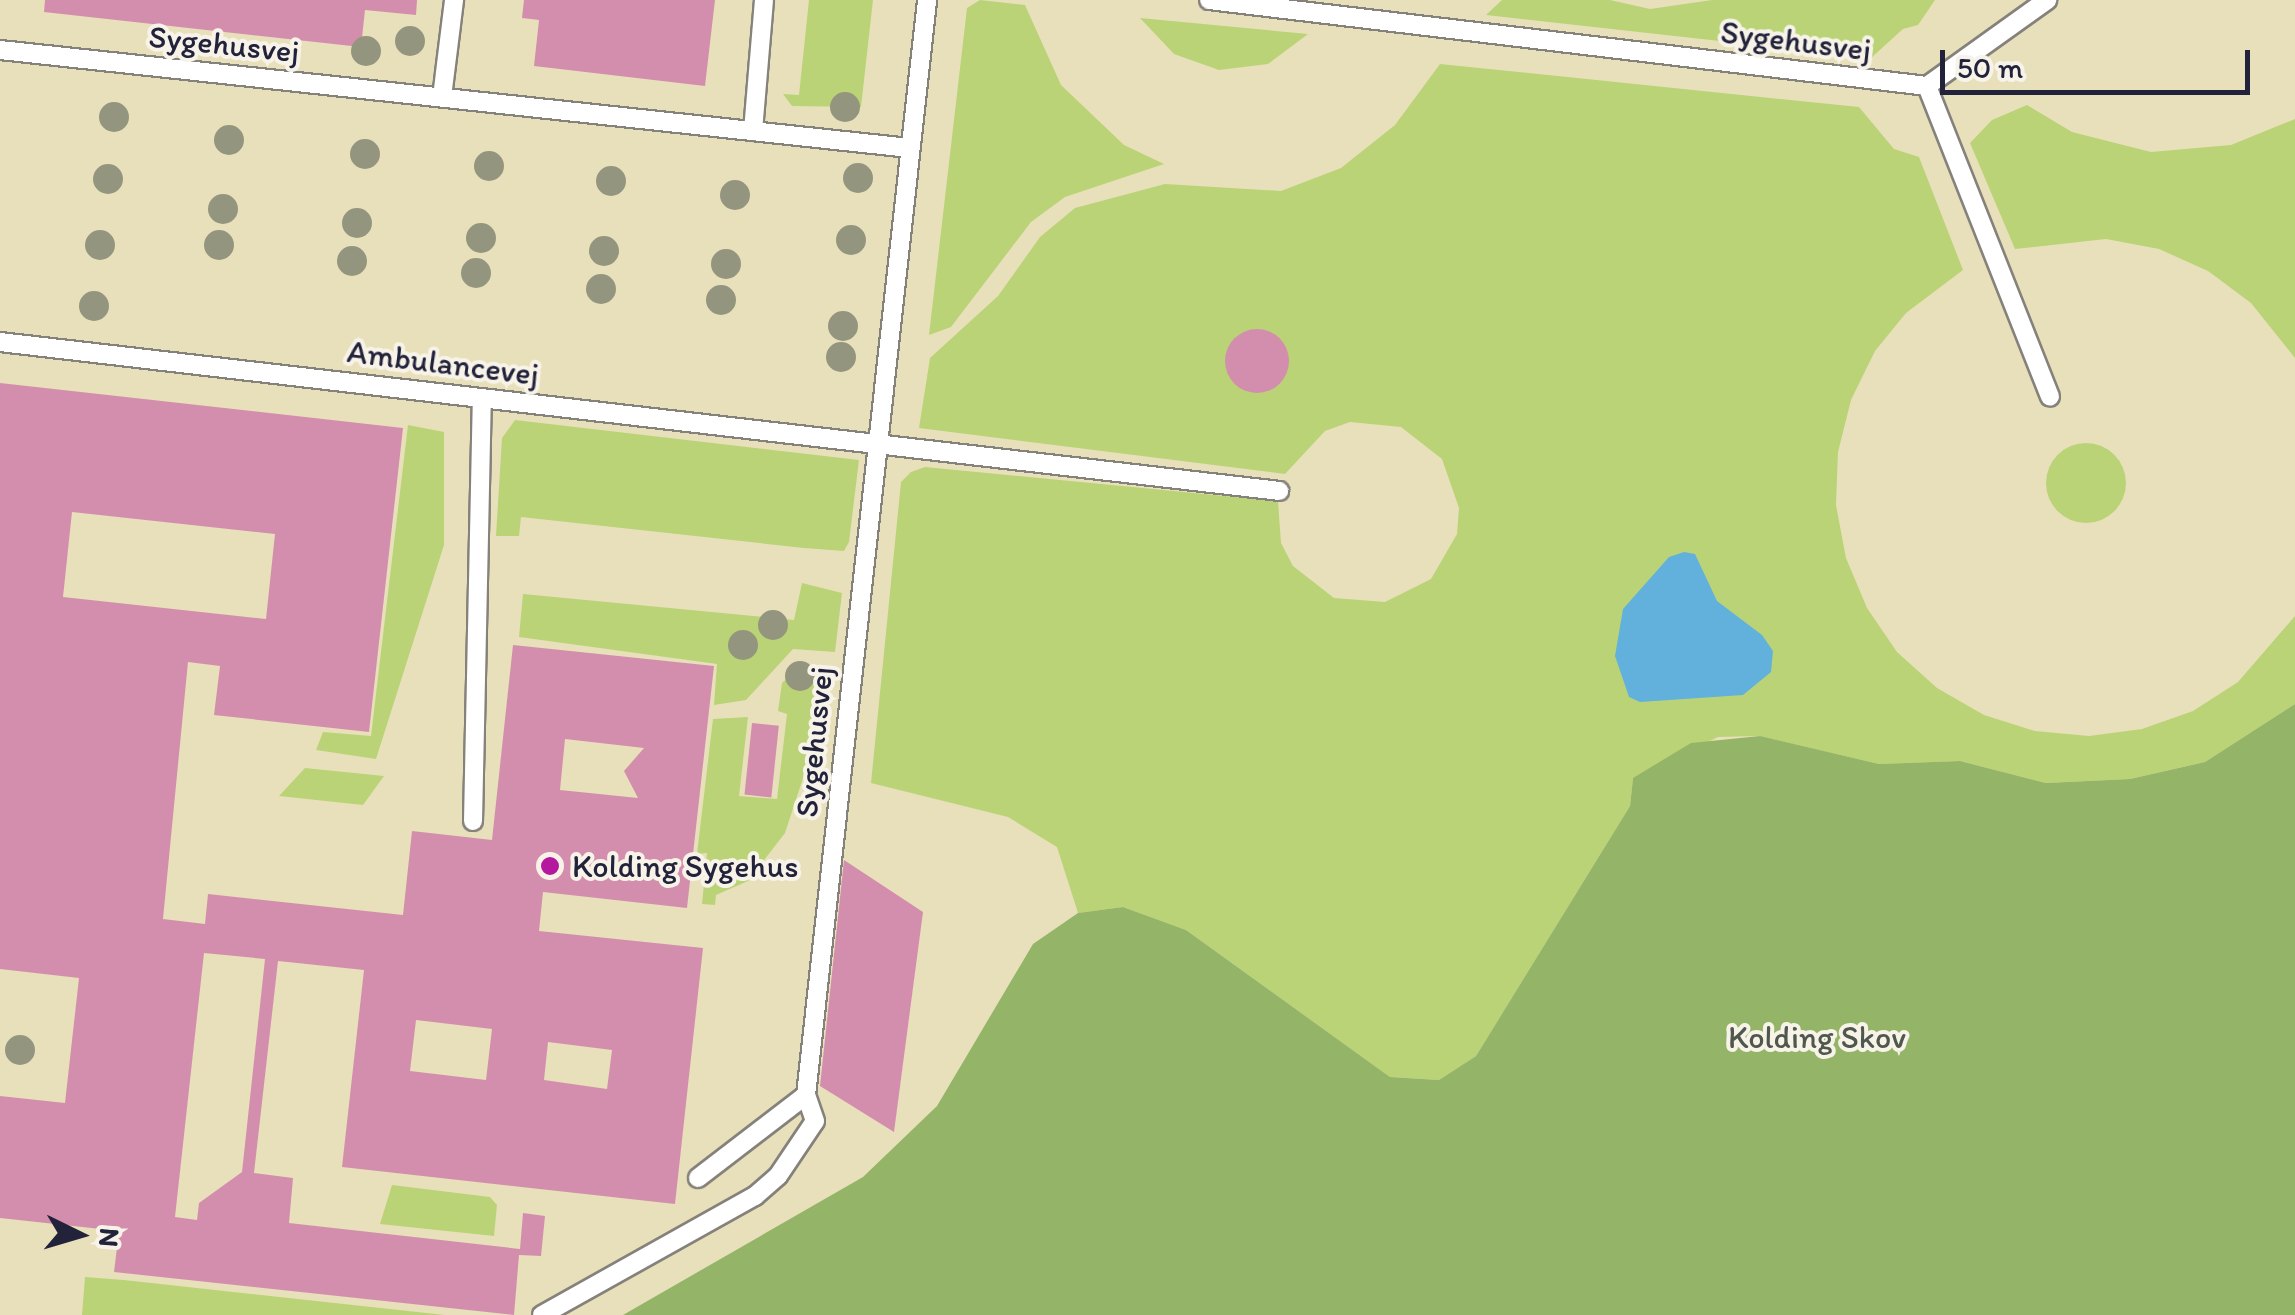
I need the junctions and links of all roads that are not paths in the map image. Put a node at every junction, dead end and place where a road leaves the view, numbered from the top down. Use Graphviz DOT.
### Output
graph roads {
  1 [pos="454,0"];
  2 [pos="764,0"];
  3 [pos="928,0"];
  4 [pos="1209,0"];
  5 [pos="2046,0"];
  6 [pos="0,50"];
  7 [pos="1927,86"];
  8 [pos="442,97"];
  9 [pos="752,131"];
  10 [pos="909,148"];
  11 [pos="0,342"];
  12 [pos="2050,396"];
  13 [pos="482,398"];
  14 [pos="878,447"];
  15 [pos="1278,491"];
  16 [pos="473,821"];
  17 [pos="806,1095"];
  18 [pos="698,1178"];
  19 [pos="542,1315"];
  1 -- 8 [label="lane"];
  2 -- 9 [label="lane"];
  3 -- 10 [label="lane, Sygehusvej"];
  4 -- 7 [label="lane, Sygehusvej"];
  5 -- 7 [label="lane"];
  6 -- 8 [label="lane, Sygehusvej"];
  7 -- 12 [label="lane"];
  8 -- 9 [label="lane, Sygehusvej"];
  9 -- 10 [label="lane, Sygehusvej"];
  10 -- 14 [label="lane, Sygehusvej"];
  11 -- 13 [label="lane, Ambulancevej"];
  13 -- 14 [label="lane, Ambulancevej"];
  13 -- 16 [label="lane"];
  14 -- 15 [label="lane, Ambulancevej"];
  14 -- 17 [label="lane, Sygehusvej"];
  17 -- 18 [label="lane"];
  17 -- 19 [label="lane, Sygehusvej"];
}
